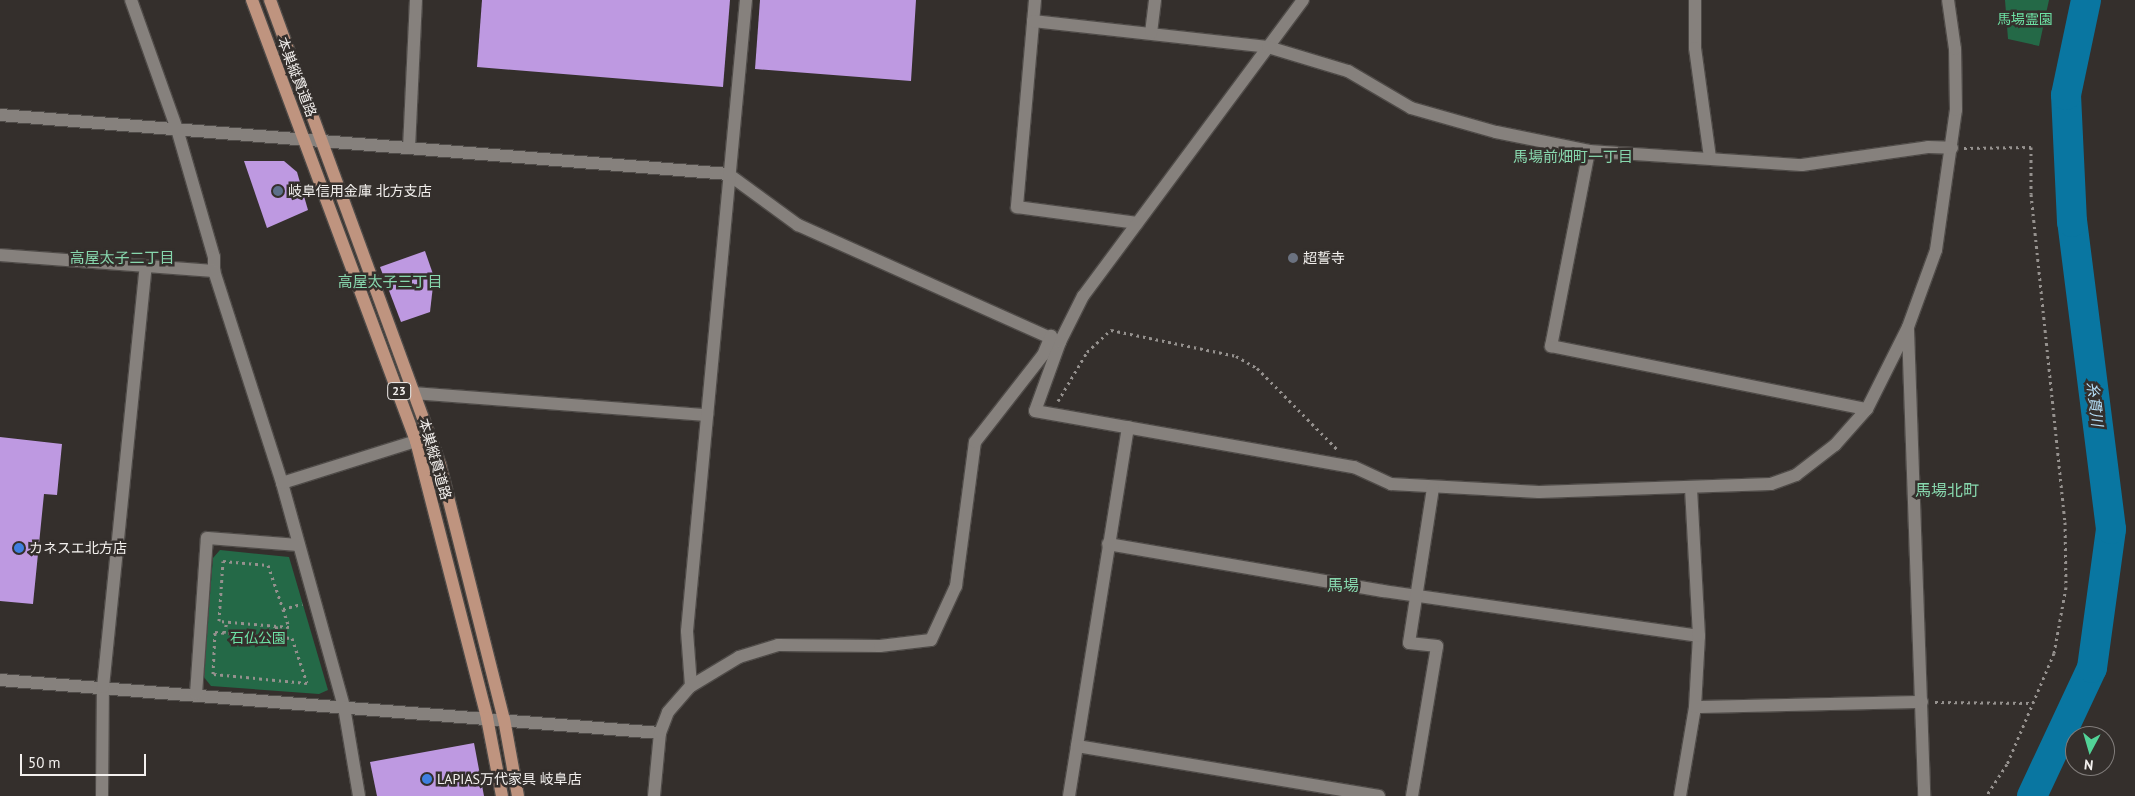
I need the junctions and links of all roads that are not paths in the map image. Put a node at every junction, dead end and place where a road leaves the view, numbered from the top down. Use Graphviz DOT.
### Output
graph roads {
  1 [pos="131,0"];
  2 [pos="252,0"];
  3 [pos="270,0"];
  4 [pos="416,0"];
  5 [pos="746,0"];
  6 [pos="1035,0"];
  7 [pos="1155,0"];
  8 [pos="1303,0"];
  9 [pos="1695,0"];
  10 [pos="1948,0"];
  11 [pos="1033,21"];
  12 [pos="1151,33"];
  13 [pos="1268,47"];
  14 [pos="0,115"];
  15 [pos="177,129"];
  16 [pos="306,141"];
  17 [pos="324,141"];
  18 [pos="409,148"];
  19 [pos="1952,148"];
  20 [pos="1589,151"];
  21 [pos="1710,157"];
  22 [pos="728,174"];
  23 [pos="1137,223"];
  24 [pos="0,255"];
  25 [pos="146,266"];
  26 [pos="214,271"];
  27 [pos="1908,327"];
  28 [pos="1056,339"];
  29 [pos="415,390"];
  30 [pos="399,392"];
  31 [pos="1867,409"];
  32 [pos="707,415"];
  33 [pos="1128,427"];
  34 [pos="416,441"];
  35 [pos="282,483"];
  36 [pos="1433,488"];
  37 [pos="1691,490"];
  38 [pos="1108,544"];
  39 [pos="299,545"];
  40 [pos="1417,592"];
  41 [pos="1699,636"];
  42 [pos="0,680"];
  43 [pos="691,686"];
  44 [pos="103,687"];
  45 [pos="196,694"];
  46 [pos="1922,702"];
  47 [pos="1695,706"];
  48 [pos="344,707"];
  49 [pos="487,718"];
  50 [pos="504,719"];
  51 [pos="660,733"];
  52 [pos="1077,746"];
  53 [pos="102,796"];
  54 [pos="359,796"];
  55 [pos="502,796"];
  56 [pos="518,796"];
  57 [pos="654,796"];
  58 [pos="1069,796"];
  59 [pos="1379,796"];
  60 [pos="1412,796"];
  61 [pos="1680,796"];
  62 [pos="1924,796"];
  1 -- 15 [label="street"];
  2 -- 16 [label="main road, 本巣縦貫道路 / 23"];
  3 -- 17 [label="main road, 本巣縦貫道路 / 23"];
  4 -- 18 [label="street"];
  5 -- 22 [label="street"];
  6 -- 11 [label="street"];
  7 -- 12 [label="street"];
  8 -- 13 [label="street"];
  9 -- 21 [label="street"];
  10 -- 19 [label="street"];
  11 -- 12 [label="street"];
  11 -- 23 [label="street"];
  12 -- 13 [label="street"];
  13 -- 20 [label="street"];
  13 -- 23 [label="street"];
  14 -- 15 [label="street"];
  15 -- 16 [label="street"];
  15 -- 26 [label="street"];
  16 -- 17 [label="street"];
  16 -- 30 [label="main road, 本巣縦貫道路 / 23"];
  17 -- 18 [label="street"];
  17 -- 29 [label="main road, 本巣縦貫道路 / 23"];
  18 -- 22 [label="street"];
  19 -- 21 [label="street"];
  19 -- 27 [label="street"];
  20 -- 21 [label="street"];
  20 -- 31 [label="street"];
  22 -- 28 [label="street"];
  22 -- 32 [label="street"];
  23 -- 28 [label="street"];
  24 -- 25 [label="street"];
  25 -- 26 [label="street"];
  25 -- 44 [label="street"];
  26 -- 35 [label="street"];
  27 -- 31 [label="street"];
  27 -- 46 [label="street"];
  28 -- 33 [label="street"];
  28 -- 43 [label="street"];
  29 -- 30 [label="street"];
  29 -- 32 [label="street"];
  29 -- 50 [label="main road, 本巣縦貫道路 / 23"];
  30 -- 34 [label="main road, 本巣縦貫道路 / 23"];
  31 -- 37 [label="street"];
  32 -- 43 [label="street"];
  33 -- 36 [label="street"];
  33 -- 38 [label="street"];
  34 -- 35 [label="street"];
  34 -- 49 [label="main road, 本巣縦貫道路 / 23"];
  35 -- 39 [label="street"];
  36 -- 37 [label="street"];
  36 -- 40 [label="street"];
  37 -- 41 [label="street"];
  38 -- 40 [label="street"];
  38 -- 52 [label="street"];
  39 -- 45 [label="street"];
  39 -- 48 [label="street"];
  40 -- 41 [label="street"];
  40 -- 60 [label="street"];
  41 -- 47 [label="street"];
  42 -- 44 [label="street"];
  43 -- 51 [label="street"];
  44 -- 45 [label="street"];
  44 -- 53 [label="street"];
  45 -- 48 [label="street"];
  46 -- 47 [label="street"];
  46 -- 62 [label="street"];
  47 -- 61 [label="street"];
  48 -- 49 [label="street"];
  48 -- 54 [label="street"];
  49 -- 50 [label="street"];
  49 -- 55 [label="main road, 本巣縦貫道路 / 23"];
  50 -- 51 [label="street"];
  50 -- 56 [label="main road, 本巣縦貫道路 / 23"];
  51 -- 57 [label="street"];
  52 -- 58 [label="street"];
  52 -- 59 [label="street"];
}
